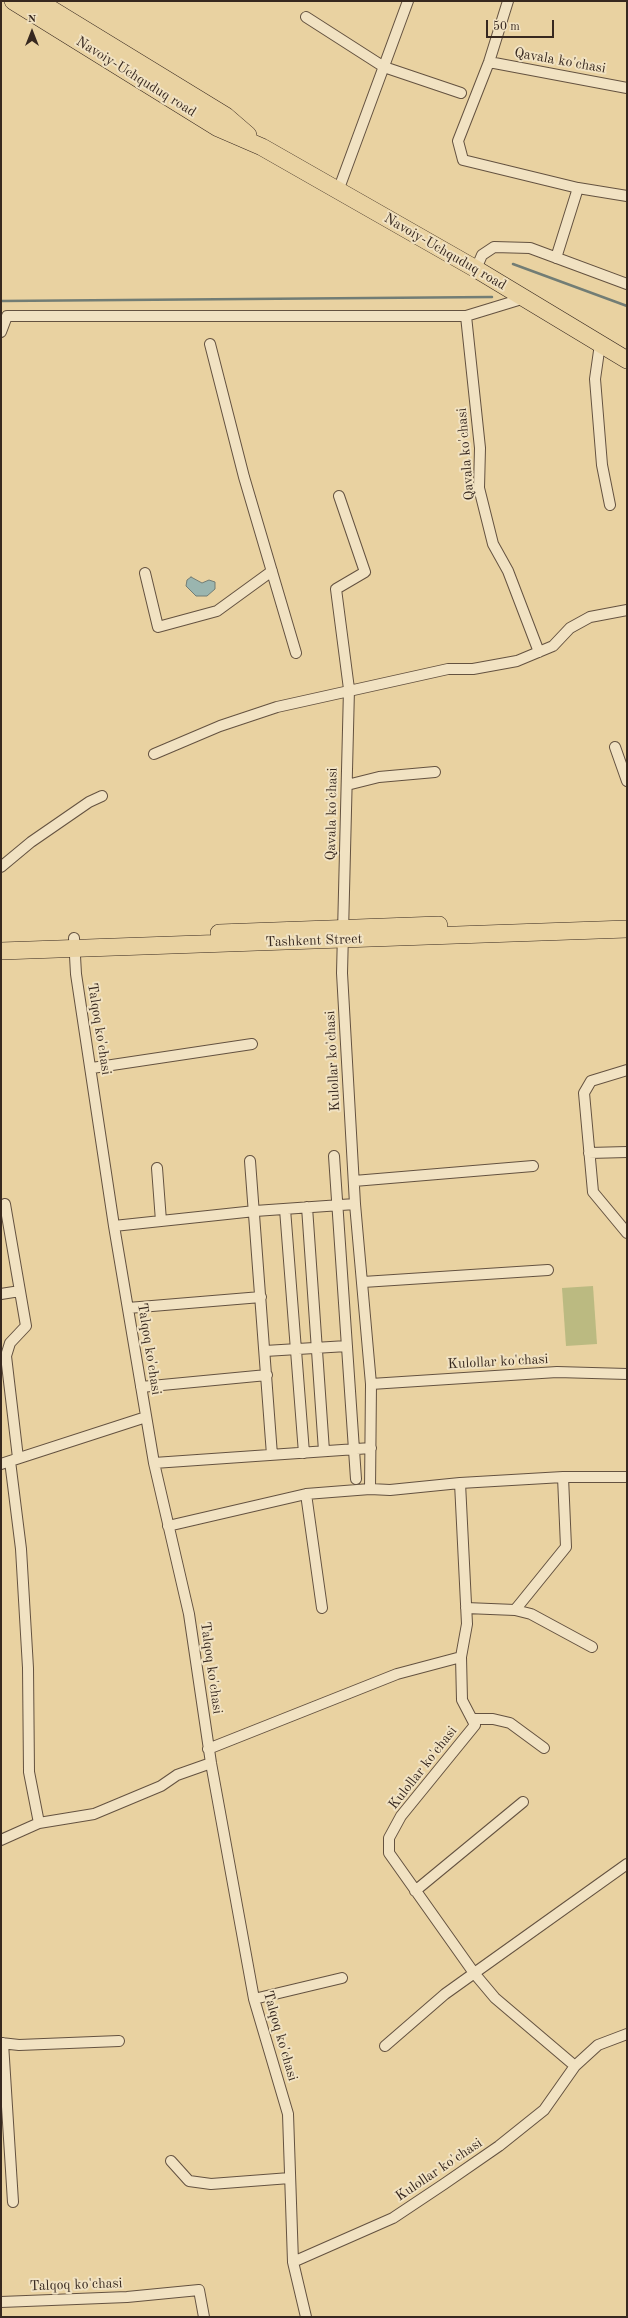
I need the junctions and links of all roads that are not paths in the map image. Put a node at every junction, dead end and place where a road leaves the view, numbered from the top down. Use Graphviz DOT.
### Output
graph roads {
  1 [pos="12,1"];
  2 [pos="38,1"];
  3 [pos="408,1"];
  4 [pos="508,1"];
  5 [pos="306,17"];
  6 [pos="488,62"];
  7 [pos="384,67"];
  8 [pos="627,88"];
  9 [pos="461,93"];
  10 [pos="262,147"];
  11 [pos="578,188"];
  12 [pos="338,191"];
  13 [pos="627,196"];
  14 [pos="556,258"];
  15 [pos="476,269"];
  16 [pos="627,284"];
  17 [pos="525,298"];
  18 [pos="466,316"];
  19 [pos="1,332"];
  20 [pos="210,344"];
  21 [pos="600,344"];
  22 [pos="627,360"];
  23 [pos="339,496"];
  24 [pos="610,506"];
  25 [pos="272,571"];
  26 [pos="145,573"];
  27 [pos="627,610"];
  28 [pos="539,652"];
  29 [pos="296,653"];
  30 [pos="349,689"];
  31 [pos="615,747"];
  32 [pos="154,754"];
  33 [pos="436,772"];
  34 [pos="627,781"];
  35 [pos="347,785"];
  36 [pos="102,796"];
  37 [pos="1,867"];
  38 [pos="627,919"];
  39 [pos="627,929"];
  40 [pos="343,934"];
  41 [pos="1,941"];
  42 [pos="74,943"];
  43 [pos="1,951"];
  44 [pos="252,1044"];
  45 [pos="92,1068"];
  46 [pos="627,1070"];
  47 [pos="627,1152"];
  48 [pos="589,1153"];
  49 [pos="334,1156"];
  50 [pos="250,1160"];
  51 [pos="533,1166"];
  52 [pos="157,1168"];
  53 [pos="354,1181"];
  54 [pos="5,1204"];
  55 [pos="355,1204"];
  56 [pos="337,1205"];
  57 [pos="307,1207"];
  58 [pos="285,1209"];
  59 [pos="255,1211"];
  60 [pos="161,1221"];
  61 [pos="114,1226"];
  62 [pos="627,1233"];
  63 [pos="548,1270"];
  64 [pos="363,1282"];
  65 [pos="20,1291"];
  66 [pos="1,1294"];
  67 [pos="261,1297"];
  68 [pos="128,1308"];
  69 [pos="347,1346"];
  70 [pos="317,1348"];
  71 [pos="296,1349"];
  72 [pos="265,1351"];
  73 [pos="627,1374"];
  74 [pos="267,1375"];
  75 [pos="371,1384"];
  76 [pos="141,1387"];
  77 [pos="146,1417"];
  78 [pos="371,1448"];
  79 [pos="354,1449"];
  80 [pos="324,1451"];
  81 [pos="304,1452"];
  82 [pos="272,1455"];
  83 [pos="10,1461"];
  84 [pos="154,1463"];
  85 [pos="563,1477"];
  86 [pos="627,1477"];
  87 [pos="356,1479"];
  88 [pos="460,1483"];
  89 [pos="370,1489"];
  90 [pos="306,1494"];
  91 [pos="168,1526"];
  92 [pos="322,1608"];
  93 [pos="466,1608"];
  94 [pos="515,1610"];
  95 [pos="592,1647"];
  96 [pos="461,1657"];
  97 [pos="472,1719"];
  98 [pos="544,1748"];
  99 [pos="208,1749"];
  100 [pos="211,1763"];
  101 [pos="523,1802"];
  102 [pos="39,1823"];
  103 [pos="1,1840"];
  104 [pos="627,1864"];
  105 [pos="415,1891"];
  106 [pos="474,1974"];
  107 [pos="342,1978"];
  108 [pos="254,1999"];
  109 [pos="627,2034"];
  110 [pos="119,2041"];
  111 [pos="2,2043"];
  112 [pos="385,2046"];
  113 [pos="575,2066"];
  114 [pos="171,2161"];
  115 [pos="290,2178"];
  116 [pos="14,2202"];
  117 [pos="293,2262"];
  118 [pos="1,2302"];
  119 [pos="204,2317"];
  120 [pos="306,2317"];
  1 -- 10 [label="highway, Navoiy-Uchquduq road"];
  2 -- 10 [label="highway, Navoiy-Uchquduq road"];
  3 -- 7 [label="street"];
  4 -- 6 [label="street"];
  5 -- 7 [label="street"];
  6 -- 8 [label="street, Qavala ko'chasi"];
  6 -- 11 [label="street"];
  7 -- 9 [label="street"];
  7 -- 12 [label="street"];
  10 -- 12 [label="highway, Navoiy-Uchquduq road"];
  11 -- 13 [label="street"];
  11 -- 14 [label="street"];
  12 -- 15 [label="highway, Navoiy-Uchquduq road"];
  14 -- 15 [label="street"];
  14 -- 16 [label="street"];
  15 -- 17 [label="highway, Navoiy-Uchquduq road"];
  17 -- 18 [label="street"];
  17 -- 21 [label="highway, Navoiy-Uchquduq road"];
  18 -- 19 [label="street"];
  18 -- 28 [label="street, Qavala ko'chasi"];
  20 -- 25 [label="street"];
  21 -- 22 [label="highway, Navoiy-Uchquduq road"];
  21 -- 24 [label="street"];
  23 -- 30 [label="street, Qavala ko'chasi"];
  25 -- 26 [label="street"];
  25 -- 29 [label="street"];
  27 -- 28 [label="street"];
  28 -- 30 [label="street"];
  30 -- 32 [label="street"];
  30 -- 35 [label="street, Qavala ko'chasi"];
  31 -- 34 [label="street"];
  33 -- 35 [label="street"];
  35 -- 40 [label="street, Qavala ko'chasi"];
  36 -- 37 [label="street"];
  38 -- 40 [label="highway, Tashkent Street"];
  39 -- 40 [label="highway, Tashkent Street"];
  40 -- 42 [label="highway, Tashkent Street"];
  40 -- 53 [label="street, Kulollar ko'chasi"];
  41 -- 42 [label="highway, Tashkent Street"];
  42 -- 43 [label="highway, Tashkent Street"];
  42 -- 45 [label="street, Talqoq ko'chasi"];
  44 -- 45 [label="street"];
  45 -- 61 [label="street, Talqoq ko'chasi"];
  46 -- 48 [label="street"];
  47 -- 48 [label="street"];
  48 -- 62 [label="street"];
  49 -- 56 [label="street"];
  50 -- 59 [label="street"];
  51 -- 53 [label="street"];
  52 -- 60 [label="street"];
  53 -- 55 [label="street, Kulollar ko'chasi"];
  54 -- 65 [label="street"];
  55 -- 56 [label="street"];
  55 -- 64 [label="street, Kulollar ko'chasi"];
  56 -- 57 [label="street"];
  56 -- 69 [label="street"];
  57 -- 58 [label="street"];
  57 -- 70 [label="street"];
  58 -- 59 [label="street"];
  58 -- 71 [label="street"];
  59 -- 60 [label="street"];
  59 -- 67 [label="street"];
  60 -- 61 [label="street"];
  61 -- 68 [label="street, Talqoq ko'chasi"];
  63 -- 64 [label="street"];
  64 -- 75 [label="street, Kulollar ko'chasi"];
  65 -- 66 [label="street"];
  65 -- 83 [label="street"];
  67 -- 68 [label="street"];
  67 -- 72 [label="street"];
  68 -- 76 [label="street, Talqoq ko'chasi"];
  69 -- 70 [label="street"];
  69 -- 79 [label="street"];
  70 -- 71 [label="street"];
  70 -- 80 [label="street"];
  71 -- 72 [label="street"];
  71 -- 81 [label="street"];
  72 -- 74 [label="street"];
  73 -- 75 [label="street, Kulollar ko'chasi"];
  74 -- 76 [label="street"];
  74 -- 82 [label="street"];
  75 -- 78 [label="street, Kulollar ko'chasi"];
  76 -- 77 [label="street, Talqoq ko'chasi"];
  77 -- 83 [label="street"];
  77 -- 84 [label="street, Talqoq ko'chasi"];
  78 -- 79 [label="street"];
  78 -- 89 [label="street, Kulollar ko'chasi"];
  79 -- 80 [label="street"];
  79 -- 87 [label="street"];
  80 -- 81 [label="street"];
  81 -- 82 [label="street"];
  82 -- 84 [label="street"];
  83 -- 102 [label="street"];
  84 -- 91 [label="street, Talqoq ko'chasi"];
  85 -- 86 [label="street"];
  85 -- 88 [label="street"];
  85 -- 94 [label="street"];
  88 -- 89 [label="street"];
  88 -- 93 [label="street, Kulollar ko'chasi"];
  89 -- 90 [label="street"];
  90 -- 91 [label="street"];
  90 -- 92 [label="street"];
  91 -- 99 [label="street, Talqoq ko'chasi"];
  93 -- 94 [label="street"];
  93 -- 96 [label="street, Kulollar ko'chasi"];
  94 -- 95 [label="street"];
  96 -- 97 [label="street, Kulollar ko'chasi"];
  96 -- 99 [label="street"];
  97 -- 98 [label="street"];
  97 -- 105 [label="street, Kulollar ko'chasi"];
  99 -- 100 [label="street, Talqoq ko'chasi"];
  100 -- 102 [label="street"];
  100 -- 108 [label="street, Talqoq ko'chasi"];
  101 -- 105 [label="street"];
  102 -- 103 [label="street"];
  104 -- 106 [label="street"];
  105 -- 106 [label="street, Kulollar ko'chasi"];
  106 -- 112 [label="street"];
  106 -- 113 [label="street, Kulollar ko'chasi"];
  107 -- 108 [label="street"];
  108 -- 115 [label="street, Talqoq ko'chasi"];
  109 -- 113 [label="street, Kulollar ko'chasi"];
  110 -- 111 [label="street"];
  111 -- 116 [label="street"];
  113 -- 117 [label="street, Kulollar ko'chasi"];
  114 -- 115 [label="street"];
  115 -- 117 [label="street, Talqoq ko'chasi"];
  117 -- 120 [label="street, Talqoq ko'chasi"];
  118 -- 119 [label="street, Talqoq ko'chasi"];
}
